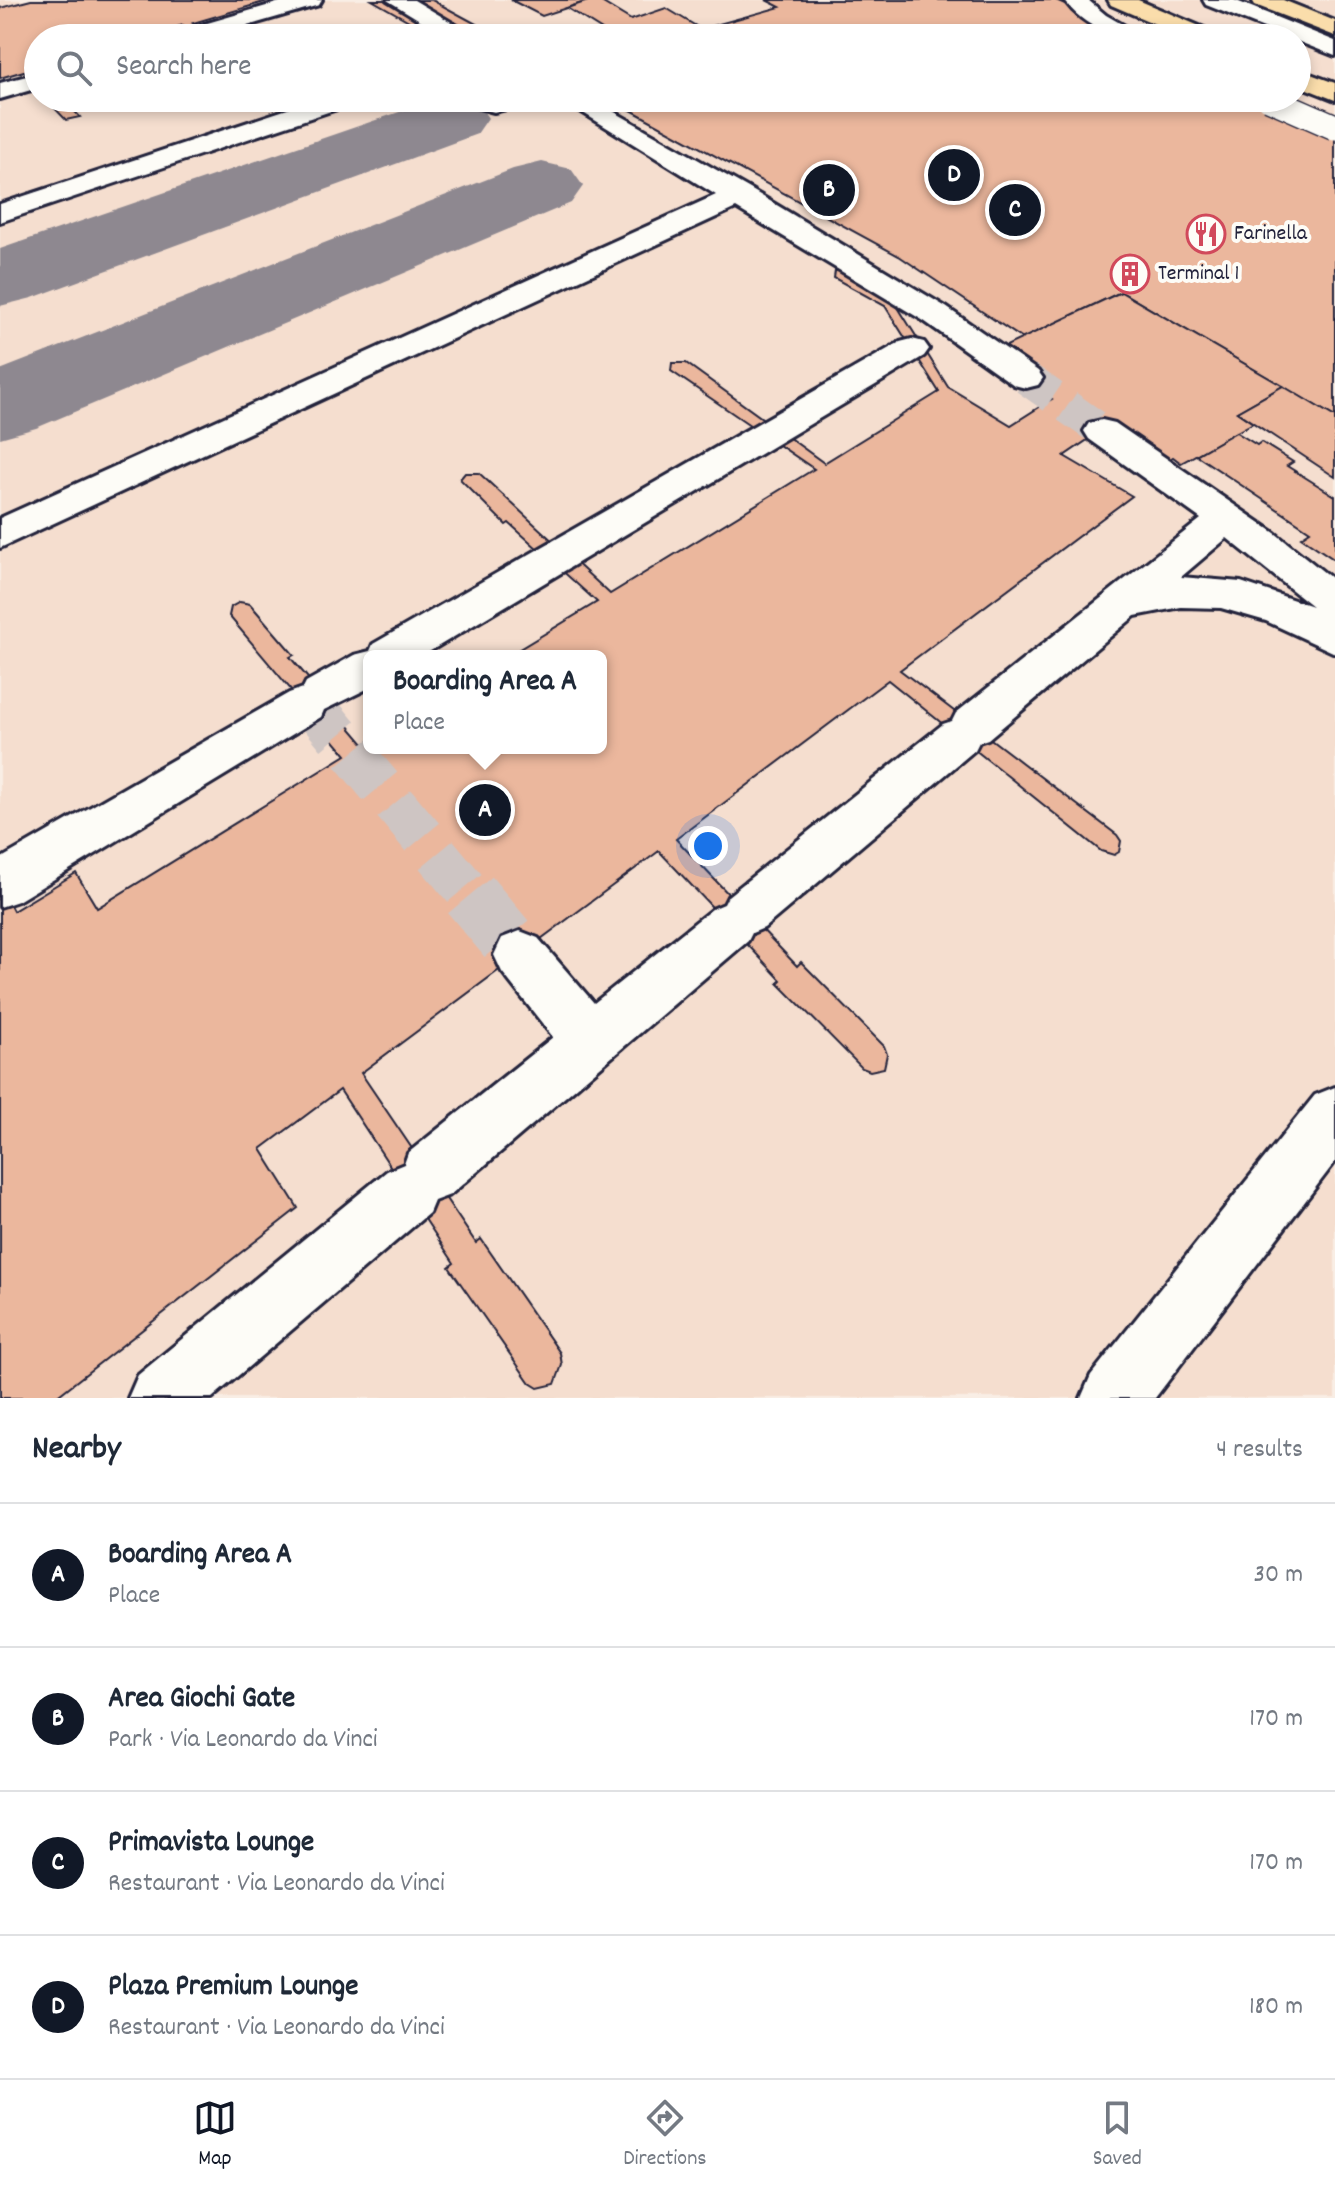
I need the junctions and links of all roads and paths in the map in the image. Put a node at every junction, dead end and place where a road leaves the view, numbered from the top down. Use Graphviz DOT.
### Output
graph roads {
  1 [pos="311,0"];
  2 [pos="398,0"];
  3 [pos="1075,0"];
  4 [pos="1119,0"];
  5 [pos="1214,0"];
  6 [pos="1263,0"];
  7 [pos="229,24"];
  8 [pos="441,24"];
  9 [pos="1106,24"];
  10 [pos="1175,24"];
  11 [pos="1273,24"];
  12 [pos="1335,29"];
  13 [pos="1311,39"];
  14 [pos="1335,49"];
  15 [pos="1311,82"];
  16 [pos="24,84"];
  17 [pos="0,91"];
  18 [pos="1335,92"];
  19 [pos="304,112"];
  20 [pos="596,112"];
  21 [pos="1301,112"];
  22 [pos="1335,127"];
  23 [pos="740,195"];
  24 [pos="0,213"];
  25 [pos="952,326"];
  26 [pos="1026,378"];
  27 [pos="1102,431"];
  28 [pos="1226,519"];
  29 [pos="0,534"];
  30 [pos="1335,603"];
  31 [pos="1119,604"];
  32 [pos="1335,637"];
  33 [pos="398,650"];
  34 [pos="363,671"];
  35 [pos="0,885"];
  36 [pos="520,955"];
  37 [pos="590,1040"];
  38 [pos="1335,1115"];
  39 [pos="161,1398"];
  40 [pos="1114,1398"];
  1 -- 7 [label="lane"];
  2 -- 8 [label="lane"];
  3 -- 9 [label="lane"];
  4 -- 10 [label="main road"];
  5 -- 11 [label="lane"];
  6 -- 12 [label="main road"];
  13 -- 14 [label="lane"];
  15 -- 18 [label="main road"];
  16 -- 17 [label="lane"];
  19 -- 24 [label="lane"];
  20 -- 23 [label="lane"];
  21 -- 22 [label="lane, bridge"];
  23 -- 25 [label="lane"];
  23 -- 29 [label="lane"];
  25 -- 26 [label="lane"];
  25 -- 33 [label="lane"];
  27 -- 28 [label="lane"];
  28 -- 30 [label="lane"];
  28 -- 31 [label="lane"];
  31 -- 32 [label="lane"];
  31 -- 37 [label="lane"];
  34 -- 35 [label="lane"];
  36 -- 37 [label="lane"];
  37 -- 39 [label="lane"];
  38 -- 40 [label="lane"];
}
